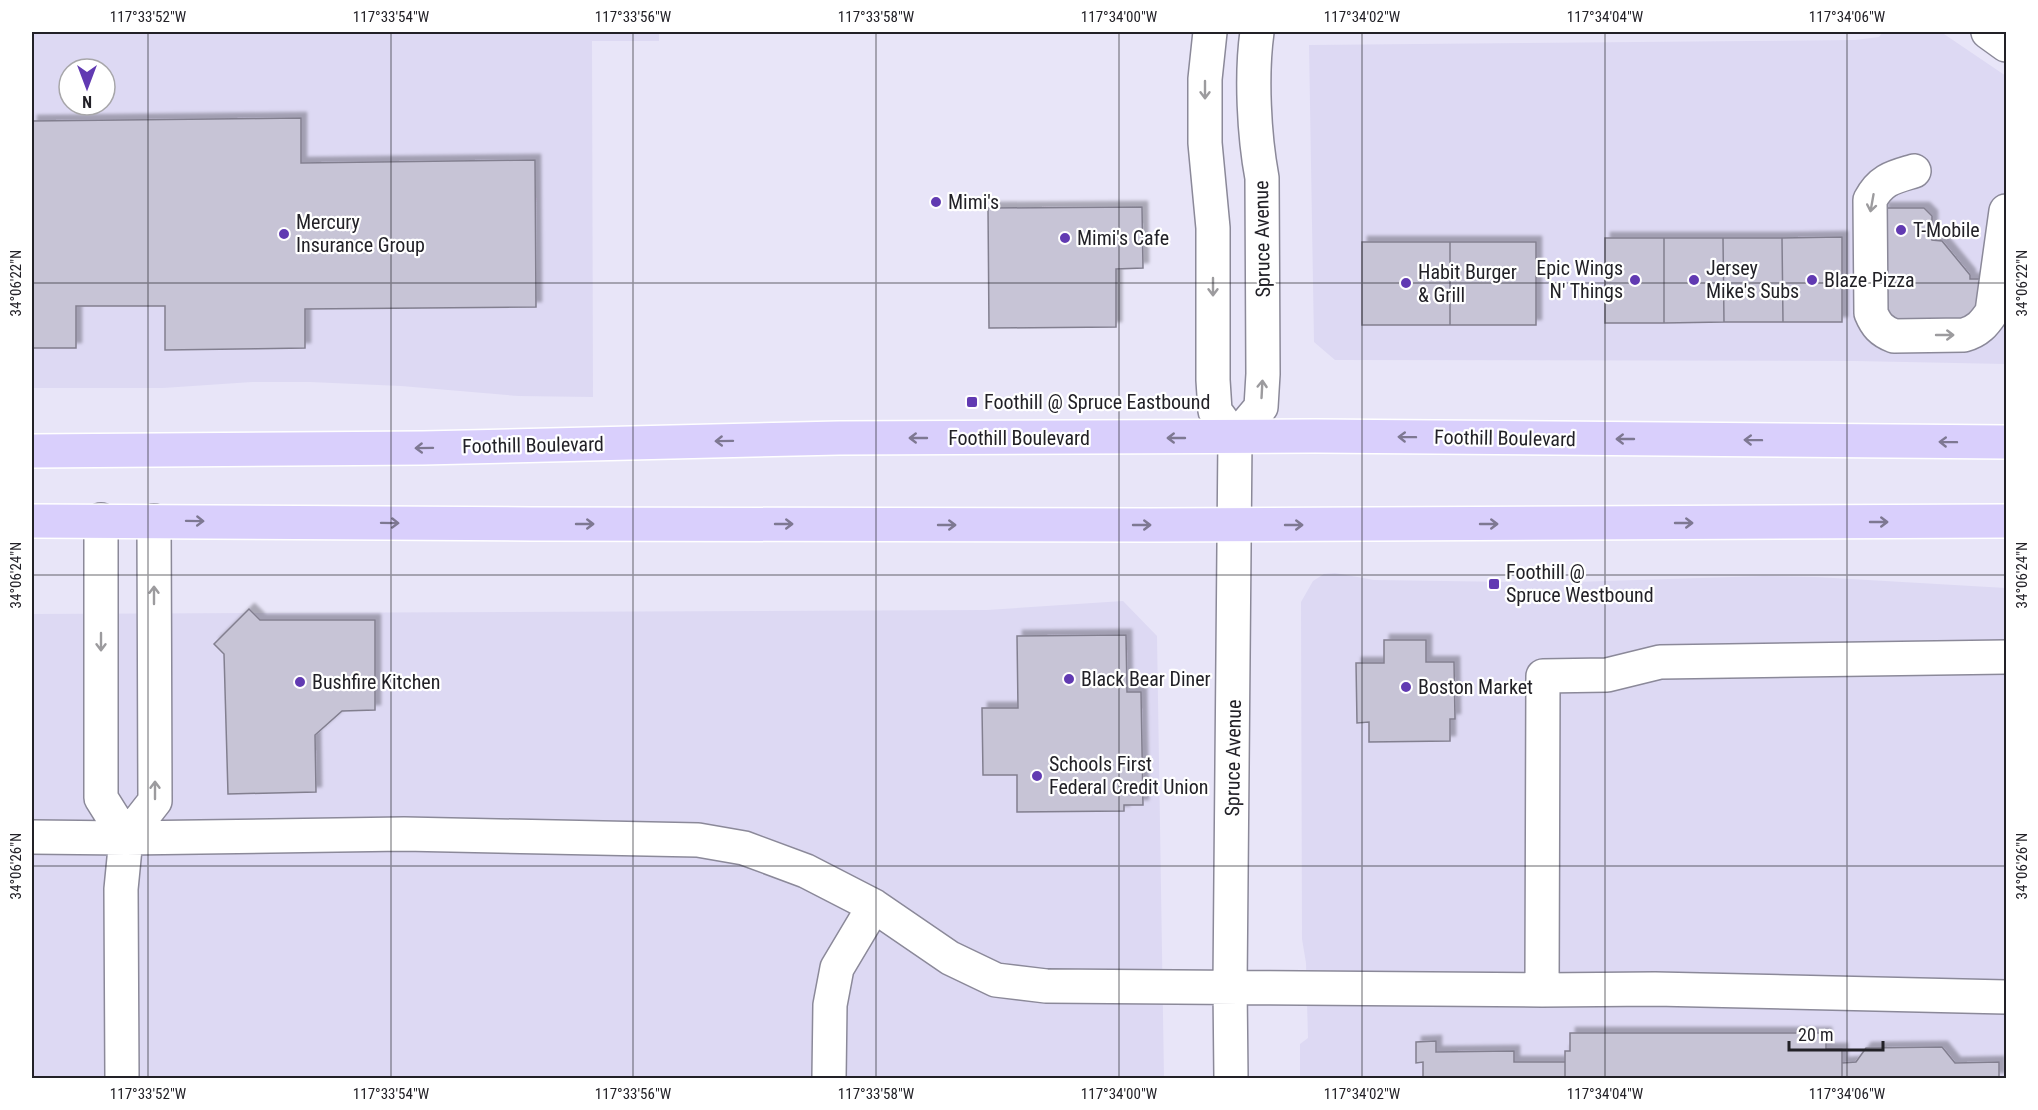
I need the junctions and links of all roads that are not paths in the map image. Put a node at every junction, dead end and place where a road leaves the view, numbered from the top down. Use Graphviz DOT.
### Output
graph roads {
  1 [pos="1210,32"];
  2 [pos="1257,32"];
  3 [pos="1988,32"];
  4 [pos="2007,45"];
  5 [pos="1914,171"];
  6 [pos="2006,211"];
  7 [pos="1235,438"];
  8 [pos="2007,442"];
  9 [pos="32,451"];
  10 [pos="32,520"];
  11 [pos="101,520"];
  12 [pos="154,520"];
  13 [pos="2007,521"];
  14 [pos="1235,525"];
  15 [pos="2007,657"];
  16 [pos="32,837"];
  17 [pos="126,838"];
  18 [pos="874,906"];
  19 [pos="1230,986"];
  20 [pos="1542,990"];
  21 [pos="2007,997"];
  22 [pos="122,1078"];
  23 [pos="830,1078"];
  24 [pos="1231,1078"];
  1 -- 7 [label="street, one-way"];
  7 -- 2 [label="street, Spruce Avenue, one-way"];
  3 -- 4 [label="street"];
  5 -- 6 [label="street, one-way"];
  8 -- 7 [label="main road, Foothill Boulevard, one-way"];
  7 -- 9 [label="main road, Foothill Boulevard, one-way"];
  7 -- 14 [label="street, Spruce Avenue"];
  10 -- 11 [label="main road"];
  11 -- 12 [label="main road"];
  11 -- 17 [label="street, one-way"];
  12 -- 14 [label="main road, one-way"];
  17 -- 12 [label="street, one-way"];
  14 -- 13 [label="main road, one-way"];
  14 -- 19 [label="street, Spruce Avenue"];
  15 -- 20 [label="street"];
  16 -- 17 [label="street"];
  17 -- 18 [label="street"];
  17 -- 22 [label="street"];
  18 -- 19 [label="street"];
  18 -- 23 [label="street"];
  19 -- 20 [label="street"];
  19 -- 24 [label="street, Spruce Avenue"];
  20 -- 21 [label="street"];
}
